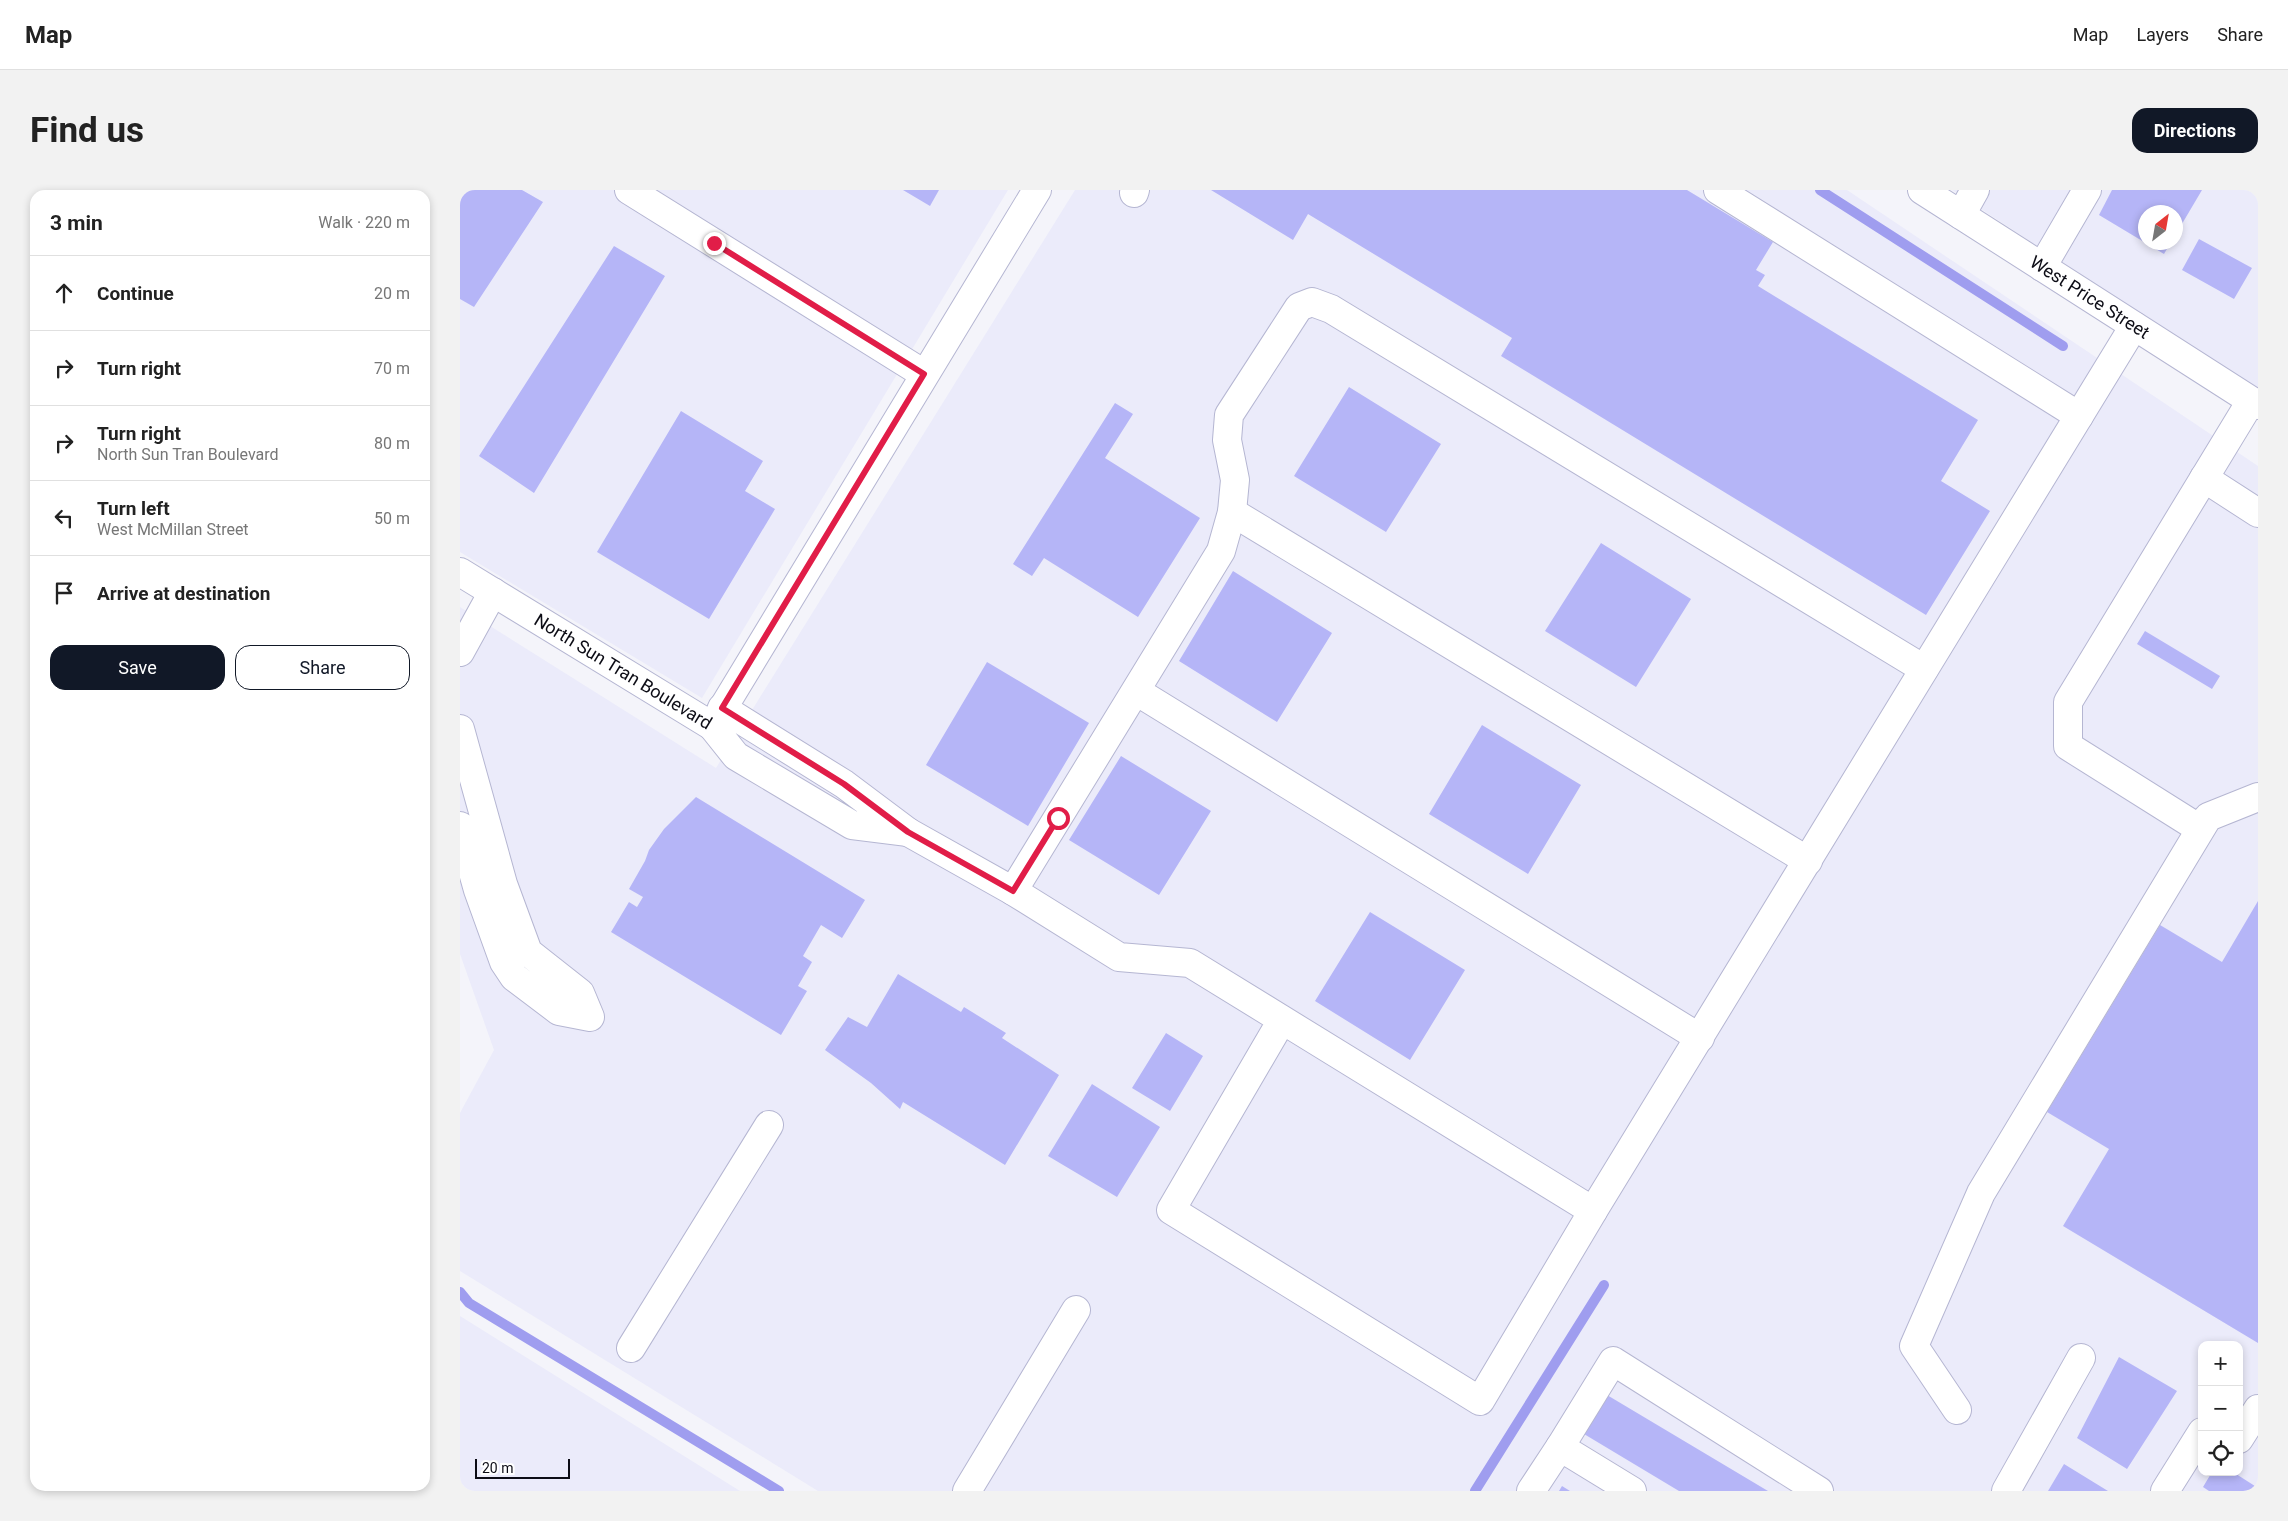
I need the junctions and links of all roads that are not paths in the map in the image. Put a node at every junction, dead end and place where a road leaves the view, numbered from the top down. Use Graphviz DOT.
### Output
graph roads {
  1 [pos="629,190"];
  2 [pos="1038,190"];
  3 [pos="1718,190"];
  4 [pos="1922,190"];
  5 [pos="1975,190"];
  6 [pos="2087,190"];
  7 [pos="1961,215"];
  8 [pos="2042,267"];
  9 [pos="2134,326"];
  10 [pos="924,374"];
  11 [pos="2255,403"];
  12 [pos="2079,416"];
  13 [pos="2204,478"];
  14 [pos="1232,512"];
  15 [pos="2258,513"];
  16 [pos="462,578"];
  17 [pos="493,592"];
  18 [pos="460,652"];
  19 [pos="1924,669"];
  20 [pos="1136,691"];
  21 [pos="717,717"];
  22 [pos="460,730"];
  23 [pos="2258,797"];
  24 [pos="460,826"];
  25 [pos="2200,829"];
  26 [pos="1808,861"];
  27 [pos="1013,891"];
  28 [pos="1282,1020"];
  29 [pos="1700,1038"];
  30 [pos="769,1125"];
  31 [pos="1593,1211"];
  32 [pos="1076,1310"];
  33 [pos="631,1348"];
  34 [pos="2080,1358"];
  35 [pos="2258,1409"];
  36 [pos="1957,1410"];
  37 [pos="2243,1434"];
  38 [pos="2198,1439"];
  39 [pos="2243,1441"];
  40 [pos="1560,1447"];
  41 [pos="2258,1450"];
  42 [pos="2169,1489"];
  43 [pos="967,1491"];
  44 [pos="1531,1491"];
  45 [pos="1632,1491"];
  46 [pos="1820,1491"];
  47 [pos="2006,1491"];
  1 -- 10 [label="street"];
  2 -- 10 [label="street, North Sun Tran Boulevard"];
  3 -- 12 [label="street"];
  4 -- 7 [label="street, West Price Street"];
  5 -- 7 [label="street"];
  6 -- 8 [label="street"];
  7 -- 8 [label="street, West Price Street"];
  8 -- 9 [label="street, West Price Street"];
  9 -- 11 [label="street, West Price Street"];
  9 -- 12 [label="street"];
  10 -- 21 [label="street, North Sun Tran Boulevard"];
  11 -- 13 [label="street"];
  12 -- 19 [label="street"];
  13 -- 15 [label="street"];
  13 -- 25 [label="street"];
  14 -- 19 [label="street"];
  14 -- 20 [label="street"];
  14 -- 26 [label="street"];
  16 -- 17 [label="street, North Sun Tran Boulevard"];
  17 -- 18 [label="street"];
  17 -- 21 [label="street, North Sun Tran Boulevard"];
  19 -- 26 [label="street"];
  20 -- 27 [label="street"];
  20 -- 29 [label="street"];
  21 -- 27 [label="street"];
  22 -- 24 [label="street"];
  23 -- 25 [label="street"];
  25 -- 36 [label="street"];
  26 -- 29 [label="street"];
  27 -- 28 [label="street"];
  28 -- 31 [label="street"];
  28 -- 31 [label="street"];
  29 -- 31 [label="street"];
  30 -- 33 [label="street"];
  32 -- 43 [label="street"];
  34 -- 47 [label="street"];
  35 -- 37 [label="street"];
  38 -- 42 [label="street"];
  39 -- 41 [label="street"];
  40 -- 44 [label="street"];
  40 -- 45 [label="street"];
  40 -- 46 [label="street"];
}
